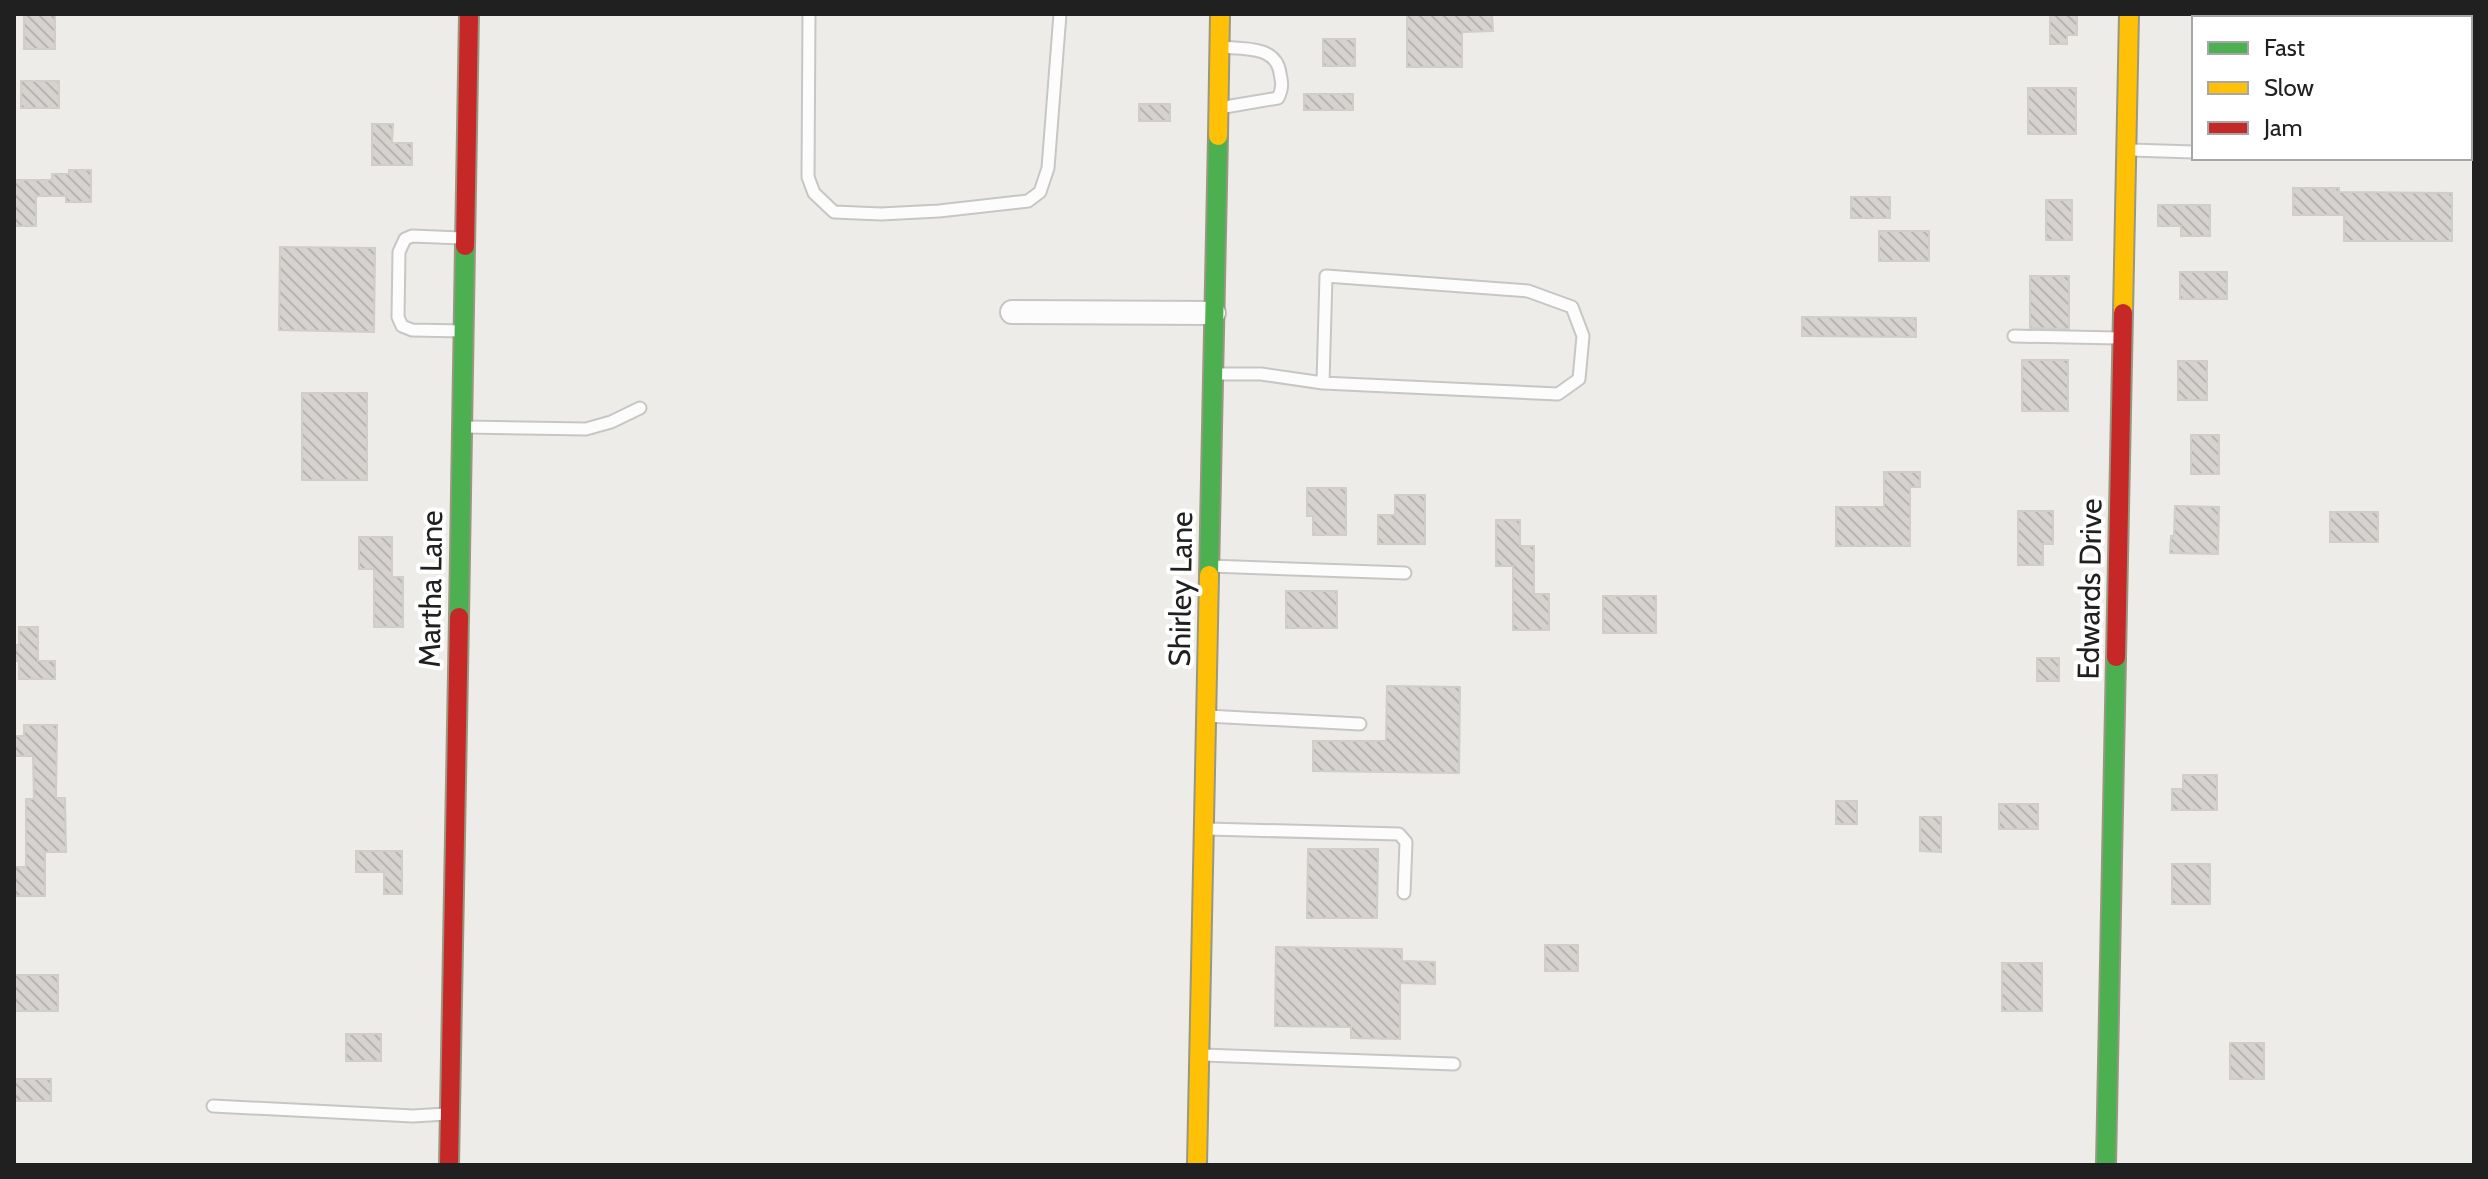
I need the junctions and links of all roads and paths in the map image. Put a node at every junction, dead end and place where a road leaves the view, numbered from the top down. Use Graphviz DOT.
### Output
graph roads {
  1 [pos="469,14"];
  2 [pos="809,14"];
  3 [pos="1060,14"];
  4 [pos="1220,14"];
  5 [pos="2129,14"];
  6 [pos="1219,47"];
  7 [pos="1218,108"];
  8 [pos="2126,150"];
  9 [pos="2192,152"];
  10 [pos="465,238"];
  11 [pos="1012,312"];
  12 [pos="1214,313"];
  13 [pos="463,331"];
  14 [pos="2014,336"];
  15 [pos="2123,338"];
  16 [pos="1213,374"];
  17 [pos="1323,383"];
  18 [pos="640,408"];
  19 [pos="462,426"];
  20 [pos="1209,566"];
  21 [pos="1405,573"];
  22 [pos="1206,716"];
  23 [pos="1360,724"];
  24 [pos="1204,829"];
  25 [pos="1404,893"];
  26 [pos="1199,1055"];
  27 [pos="1454,1064"];
  28 [pos="213,1106"];
  29 [pos="450,1114"];
  30 [pos="449,1165"];
  31 [pos="1197,1165"];
  32 [pos="2106,1165"];
  1 -- 10 [label="street, Martha Lane"];
  2 -- 3 [label="lane"];
  4 -- 6 [label="street, Shirley Lane"];
  5 -- 8 [label="street, Edwards Drive"];
  6 -- 7 [label="street, Shirley Lane"];
  6 -- 7 [label="lane"];
  7 -- 12 [label="street, Shirley Lane"];
  8 -- 9 [label="lane"];
  8 -- 15 [label="street, Edwards Drive"];
  10 -- 13 [label="street, Martha Lane"];
  10 -- 13 [label="lane"];
  11 -- 12 [label="street"];
  12 -- 16 [label="street, Shirley Lane"];
  13 -- 19 [label="street, Martha Lane"];
  14 -- 15 [label="lane"];
  15 -- 32 [label="street, Edwards Drive"];
  16 -- 17 [label="lane"];
  16 -- 20 [label="street, Shirley Lane"];
  17 -- 17 [label="lane"];
  18 -- 19 [label="lane"];
  19 -- 29 [label="street, Martha Lane"];
  20 -- 21 [label="lane"];
  20 -- 22 [label="street, Shirley Lane"];
  22 -- 23 [label="lane"];
  22 -- 24 [label="street, Shirley Lane"];
  24 -- 25 [label="lane"];
  24 -- 26 [label="street, Shirley Lane"];
  26 -- 27 [label="lane"];
  26 -- 31 [label="street, Shirley Lane"];
  28 -- 29 [label="lane"];
  29 -- 30 [label="street, Martha Lane"];
}
